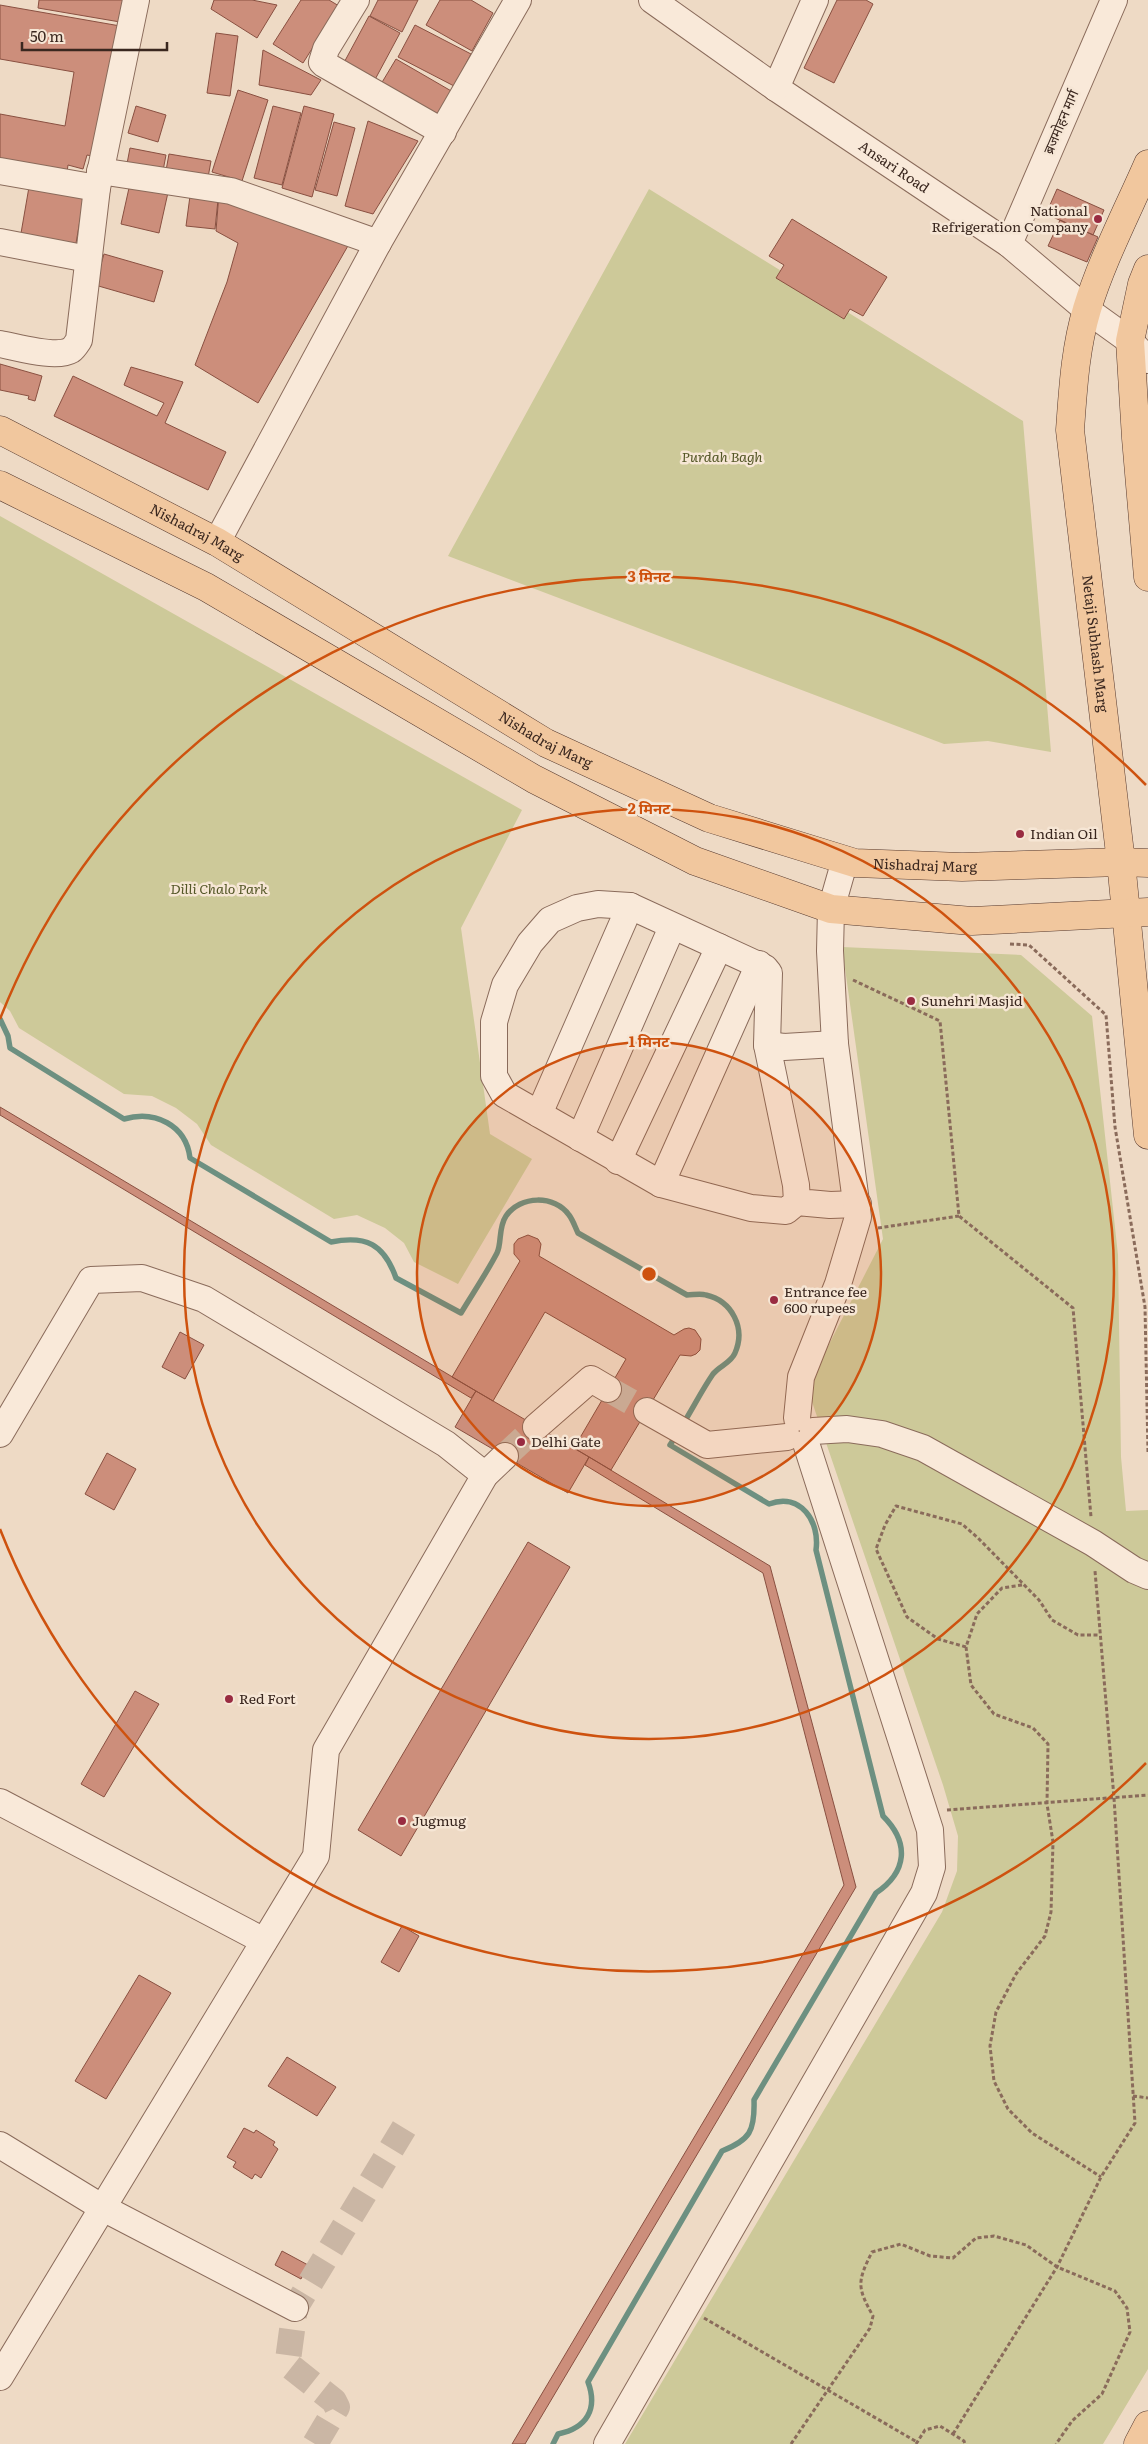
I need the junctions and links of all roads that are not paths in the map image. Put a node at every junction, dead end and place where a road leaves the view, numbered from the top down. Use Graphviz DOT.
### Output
graph roads {
  1 [pos="136,0"];
  2 [pos="356,0"];
  3 [pos="652,0"];
  4 [pos="815,0"];
  5 [pos="1114,0"];
  6 [pos="509,3"];
  7 [pos="776,88"];
  8 [pos="442,132"];
  9 [pos="1148,164"];
  10 [pos="0,171"];
  11 [pos="98,180"];
  12 [pos="0,242"];
  13 [pos="378,243"];
  14 [pos="1009,244"];
  15 [pos="88,259"];
  16 [pos="1148,269"];
  17 [pos="1087,310"];
  18 [pos="0,344"];
  19 [pos="1139,351"];
  20 [pos="0,430"];
  21 [pos="0,485"];
  22 [pos="217,542"];
  23 [pos="1148,577"];
  24 [pos="845,860"];
  25 [pos="1121,862"];
  26 [pos="1148,863"];
  27 [pos="630,906"];
  28 [pos="831,909"];
  29 [pos="1137,914"];
  30 [pos="672,927"];
  31 [pos="719,947"];
  32 [pos="759,964"];
  33 [pos="835,1044"];
  34 [pos="766,1045"];
  35 [pos="539,1114"];
  36 [pos="1148,1136"];
  37 [pos="580,1138"];
  38 [pos="618,1161"];
  39 [pos="661,1184"];
  40 [pos="796,1202"];
  41 [pos="858,1204"];
  42 [pos="608,1390"];
  43 [pos="654,1415"];
  44 [pos="536,1427"];
  45 [pos="801,1432"];
  46 [pos="0,1434"];
  47 [pos="505,1456"];
  48 [pos="485,1475"];
  49 [pos="1148,1576"];
  50 [pos="0,1802"];
  51 [pos="264,1941"];
  52 [pos="0,2145"];
  53 [pos="103,2208"];
  54 [pos="295,2308"];
  55 [pos="0,2377"];
  56 [pos="1148,2425"];
  57 [pos="607,2444"];
  58 [pos="1138,2444"];
  1 -- 11 [label="street"];
  2 -- 8 [label="street"];
  3 -- 7 [label="street, Ansari Road"];
  4 -- 7 [label="street"];
  5 -- 14 [label="street, ब्रजमोहन मार्ग"];
  6 -- 8 [label="street"];
  7 -- 14 [label="street, Ansari Road"];
  8 -- 13 [label="street"];
  9 -- 17 [label="main road, Netaji Subhash Marg"];
  10 -- 11 [label="street"];
  11 -- 13 [label="street"];
  11 -- 15 [label="street"];
  12 -- 15 [label="street"];
  13 -- 22 [label="street"];
  14 -- 17 [label="street, Ansari Road"];
  15 -- 18 [label="street"];
  16 -- 19 [label="main road"];
  17 -- 19 [label="street, Ansari Road"];
  17 -- 25 [label="main road, Netaji Subhash Marg"];
  19 -- 23 [label="main road"];
  20 -- 22 [label="main road, Nishadraj Marg"];
  21 -- 28 [label="main road"];
  22 -- 24 [label="main road, Nishadraj Marg"];
  24 -- 25 [label="main road, Nishadraj Marg"];
  24 -- 28 [label="street"];
  25 -- 26 [label="main road, Nishadraj Marg"];
  25 -- 29 [label="main road, Netaji Subhash Marg"];
  27 -- 30 [label="street"];
  27 -- 35 [label="street"];
  27 -- 35 [label="street"];
  28 -- 29 [label="main road"];
  28 -- 33 [label="street"];
  29 -- 36 [label="main road, Netaji Subhash Marg"];
  30 -- 31 [label="street"];
  30 -- 37 [label="street"];
  31 -- 32 [label="street"];
  31 -- 38 [label="street"];
  32 -- 34 [label="street"];
  32 -- 39 [label="street"];
  33 -- 34 [label="street"];
  33 -- 41 [label="street"];
  34 -- 40 [label="street"];
  35 -- 37 [label="street"];
  37 -- 38 [label="street"];
  38 -- 39 [label="street"];
  39 -- 40 [label="street"];
  40 -- 41 [label="street"];
  41 -- 45 [label="street"];
  42 -- 44 [label="street"];
  43 -- 45 [label="street"];
  45 -- 49 [label="street"];
  45 -- 57 [label="street"];
  46 -- 48 [label="street"];
  47 -- 48 [label="street"];
  48 -- 51 [label="street"];
  50 -- 51 [label="street"];
  51 -- 53 [label="street"];
  52 -- 53 [label="street"];
  53 -- 54 [label="street"];
  53 -- 55 [label="street"];
  56 -- 58 [label="main road"];
}
